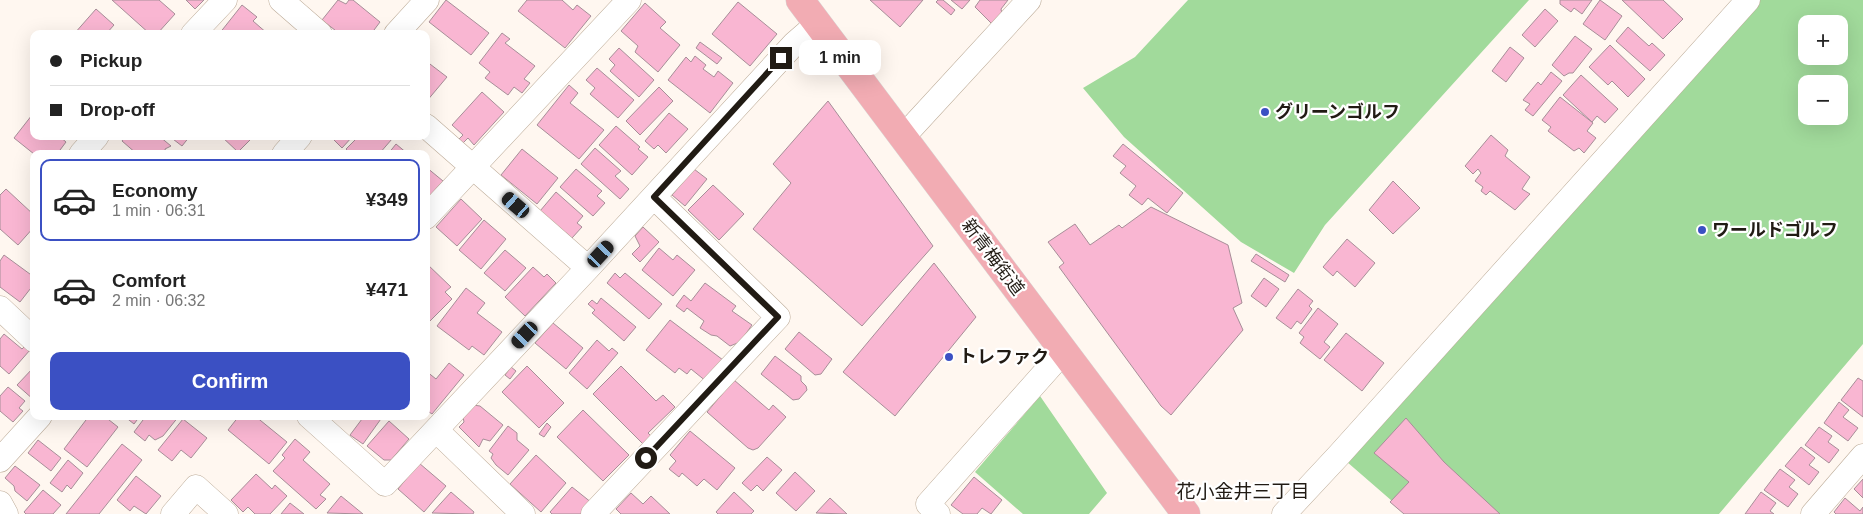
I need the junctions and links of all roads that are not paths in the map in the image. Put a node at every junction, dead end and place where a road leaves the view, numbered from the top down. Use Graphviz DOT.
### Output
graph roads {
  1 [pos="225,0"];
  2 [pos="281,0"];
  3 [pos="427,0"];
  4 [pos="629,0"];
  5 [pos="800,0"];
  6 [pos="1030,0"];
  7 [pos="1748,0"];
  8 [pos="817,24"];
  9 [pos="197,30"];
  10 [pos="315,30"];
  11 [pos="400,30"];
  12 [pos="430,129"];
  13 [pos="903,137"];
  14 [pos="94,140"];
  15 [pos="296,140"];
  16 [pos="85,150"];
  17 [pos="288,150"];
  18 [pos="473,167"];
  19 [pos="654,197"];
  20 [pos="430,213"];
  21 [pos="588,268"];
  22 [pos="0,308"];
  23 [pos="30,336"];
  24 [pos="1064,351"];
  25 [pos="36,420"];
  26 [pos="313,420"];
  27 [pos="436,430"];
  28 [pos="1863,456"];
  29 [pos="0,460"];
  30 [pos="0,503"];
  31 [pos="6,514"];
  32 [pos="173,514"];
  33 [pos="226,514"];
  34 [pos="523,514"];
  35 [pos="593,514"];
  36 [pos="938,514"];
  37 [pos="1186,514"];
  38 [pos="1284,514"];
  39 [pos="1813,514"];
  1 -- 9 [label="street"];
  2 -- 10 [label="street"];
  3 -- 11 [label="street"];
  4 -- 18 [label="street"];
  5 -- 8 [label="main road, 新青梅街道"];
  6 -- 13 [label="street"];
  7 -- 38 [label="street"];
  8 -- 13 [label="main road, 新青梅街道"];
  8 -- 19 [label="street"];
  12 -- 18 [label="street"];
  13 -- 24 [label="main road, 新青梅街道"];
  14 -- 16 [label="street"];
  15 -- 17 [label="street"];
  18 -- 20 [label="street"];
  18 -- 21 [label="street"];
  19 -- 21 [label="street"];
  19 -- 35 [label="street"];
  21 -- 27 [label="street"];
  22 -- 23 [label="street"];
  24 -- 36 [label="street"];
  24 -- 37 [label="main road, 新青梅街道"];
  25 -- 29 [label="street"];
  26 -- 27 [label="street"];
  27 -- 34 [label="street"];
  28 -- 39 [label="street"];
  30 -- 31 [label="street"];
  32 -- 33 [label="street"];
}
